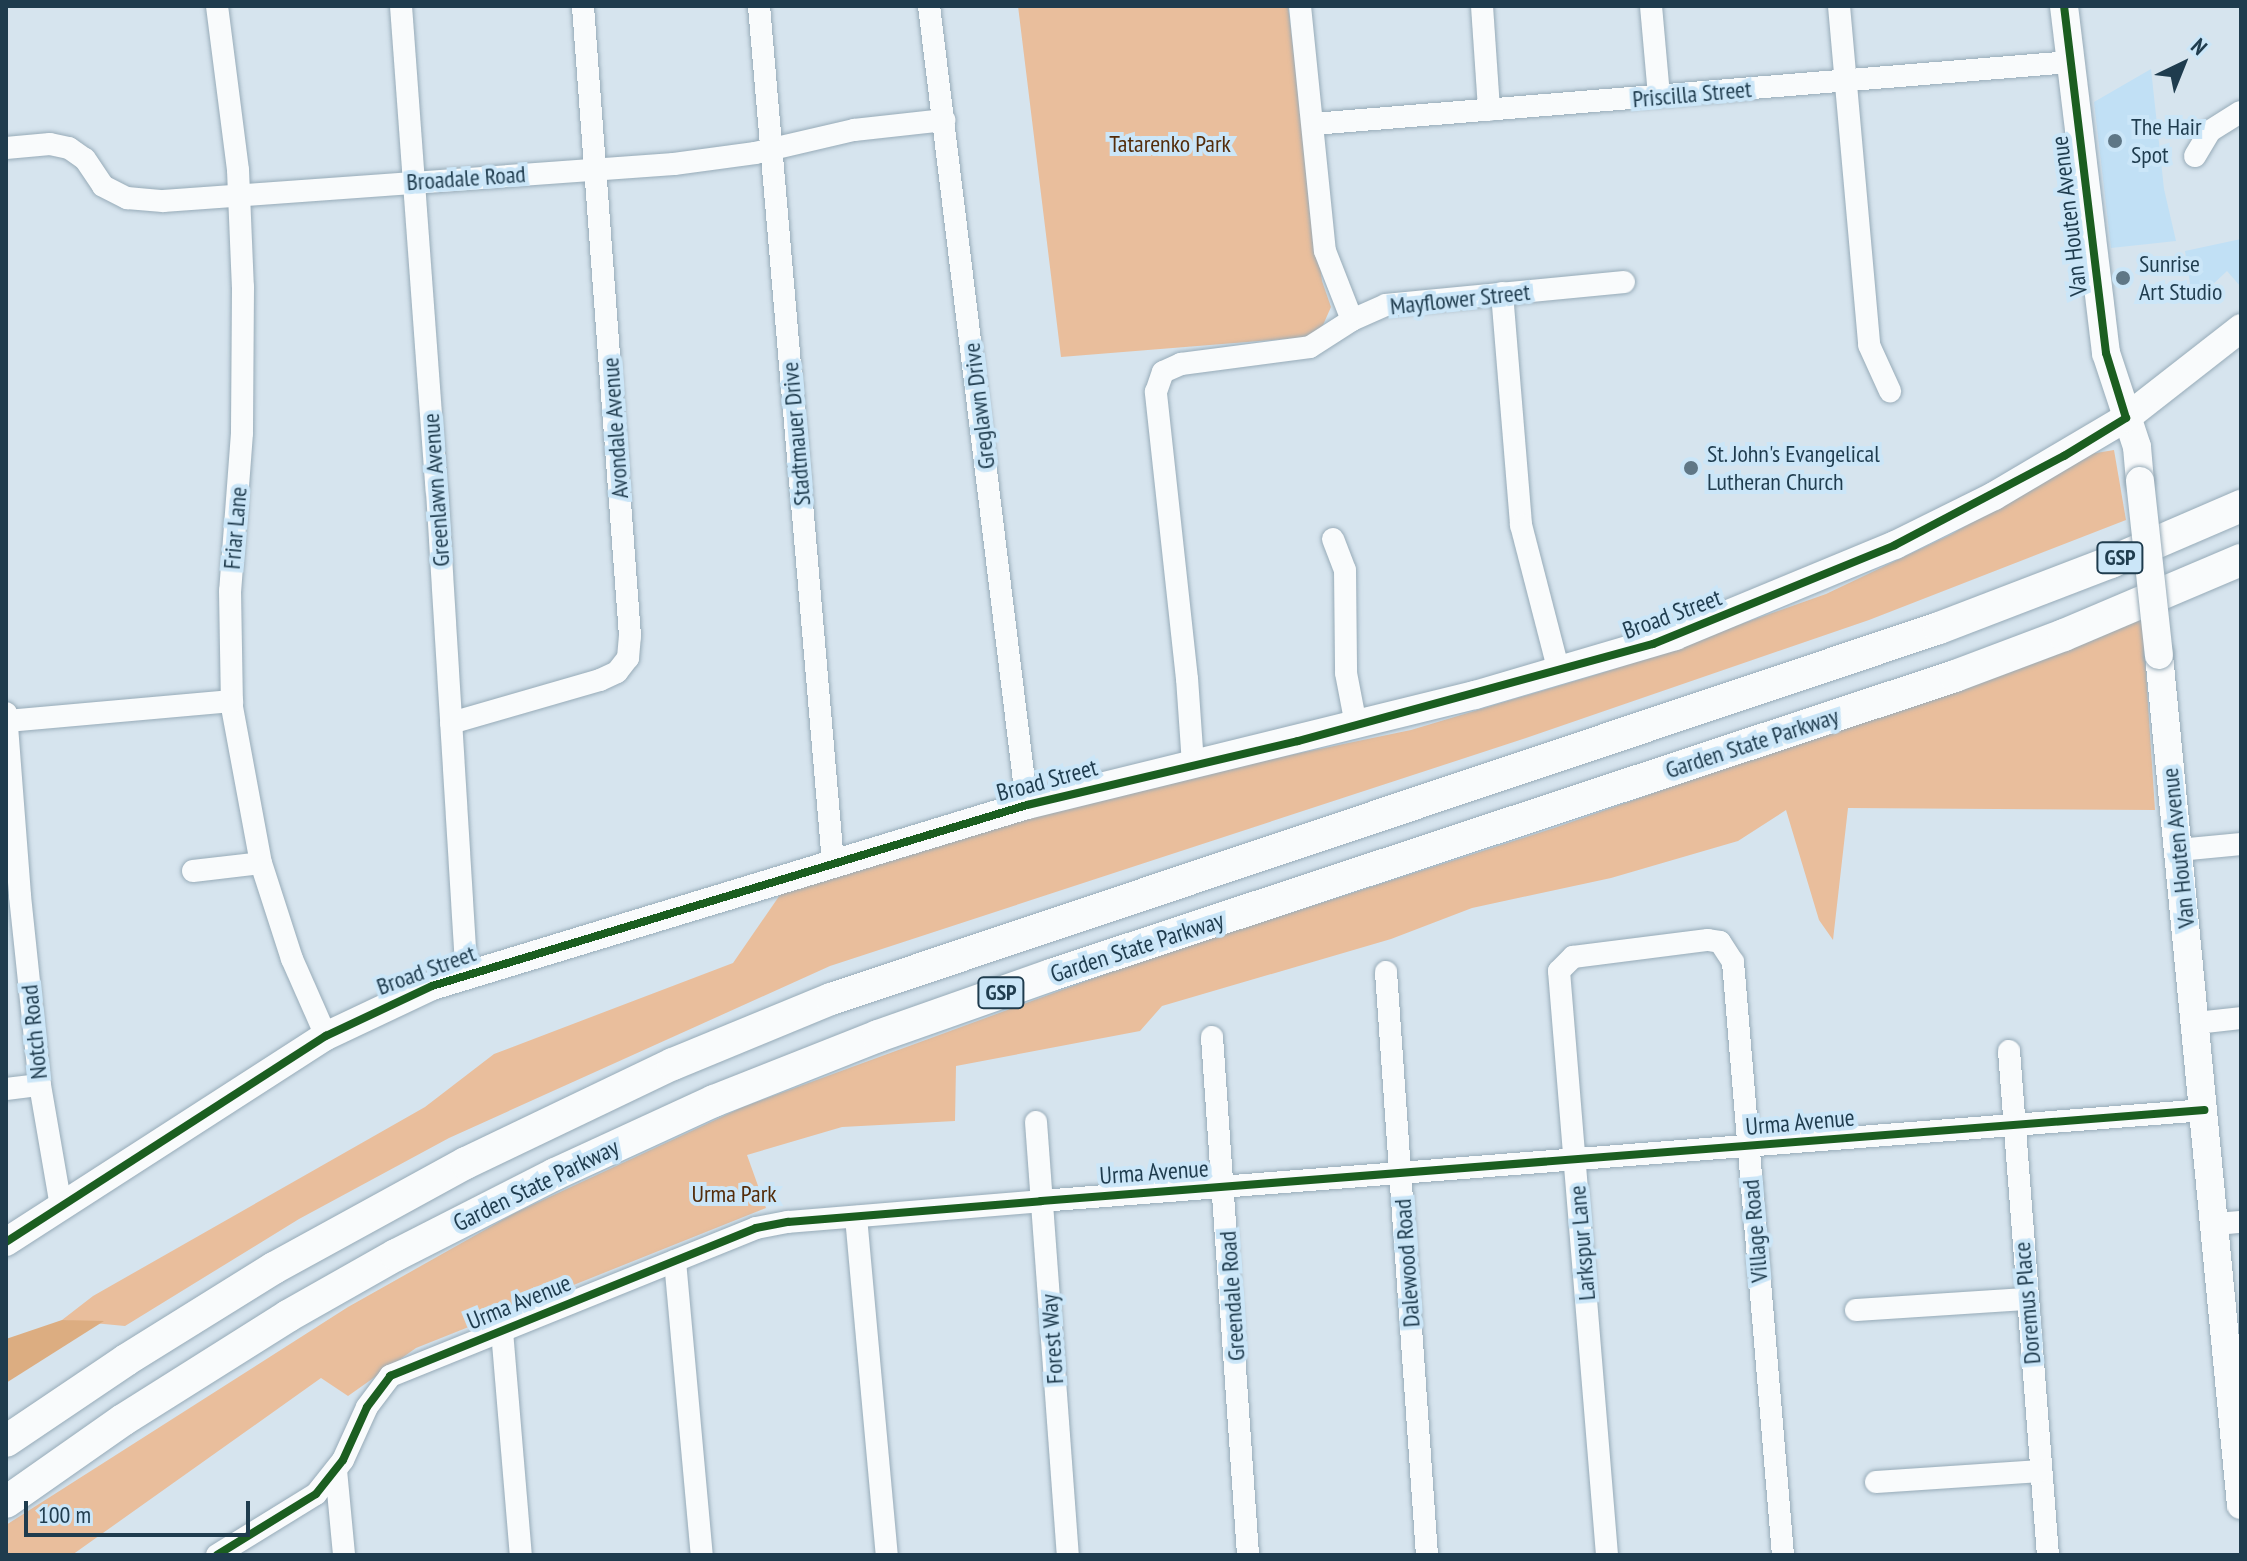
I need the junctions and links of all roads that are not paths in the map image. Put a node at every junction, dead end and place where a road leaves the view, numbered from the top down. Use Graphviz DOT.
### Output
graph roads {
  1 [pos="217,6"];
  2 [pos="401,6"];
  3 [pos="583,6"];
  4 [pos="759,6"];
  5 [pos="929,6"];
  6 [pos="1300,6"];
  7 [pos="1482,6"];
  8 [pos="1651,6"];
  9 [pos="1839,6"];
  10 [pos="2064,6"];
  11 [pos="2071,62"];
  12 [pos="1846,80"];
  13 [pos="1659,96"];
  14 [pos="1489,110"];
  15 [pos="2241,112"];
  16 [pos="944,120"];
  17 [pos="1313,124"];
  18 [pos="6,148"];
  19 [pos="773,149"];
  20 [pos="2195,156"];
  21 [pos="596,169"];
  22 [pos="414,182"];
  23 [pos="239,194"];
  24 [pos="1624,282"];
  25 [pos="1502,293"];
  26 [pos="1352,320"];
  27 [pos="2241,328"];
  28 [pos="1890,391"];
  29 [pos="2126,418"];
  30 [pos="2241,506"];
  31 [pos="1333,539"];
  32 [pos="2241,560"];
  33 [pos="1559,672"];
  34 [pos="232,701"];
  35 [pos="6,713"];
  36 [pos="7,721"];
  37 [pos="451,723"];
  38 [pos="1356,725"];
  39 [pos="1193,764"];
  40 [pos="1027,805"];
  41 [pos="2241,844"];
  42 [pos="2179,850"];
  43 [pos="261,863"];
  44 [pos="833,863"];
  45 [pos="193,871"];
  46 [pos="1689,942"];
  47 [pos="1386,972"];
  48 [pos="467,975"];
  49 [pos="2241,1018"];
  50 [pos="2196,1023"];
  51 [pos="326,1036"];
  52 [pos="1212,1037"];
  53 [pos="2009,1051"];
  54 [pos="40,1085"];
  55 [pos="6,1089"];
  56 [pos="2204,1110"];
  57 [pos="1036,1122"];
  58 [pos="2012,1125"];
  59 [pos="1748,1146"];
  60 [pos="1575,1160"];
  61 [pos="1401,1173"];
  62 [pos="1225,1187"];
  63 [pos="1041,1201"];
  64 [pos="61,1206"];
  65 [pos="856,1217"];
  66 [pos="2228,1223"];
  67 [pos="6,1242"];
  68 [pos="675,1261"];
  69 [pos="2026,1299"];
  70 [pos="1856,1310"];
  71 [pos="502,1331"];
  72 [pos="2236,1395"];
  73 [pos="6,1441"];
  74 [pos="336,1470"];
  75 [pos="2041,1471"];
  76 [pos="1876,1482"];
  77 [pos="6,1502"];
  78 [pos="2241,1505"];
  79 [pos="217,1555"];
  80 [pos="344,1555"];
  81 [pos="521,1555"];
  82 [pos="702,1555"];
  83 [pos="887,1555"];
  84 [pos="1068,1555"];
  85 [pos="1248,1555"];
  86 [pos="1427,1555"];
  87 [pos="1607,1555"];
  88 [pos="1783,1555"];
  89 [pos="2048,1555"];
  1 -- 23 [label="street, Friar Lane"];
  2 -- 22 [label="street, Greenlawn Avenue"];
  3 -- 21 [label="street, Avondale Avenue"];
  4 -- 19 [label="street, Stadtmauer Drive"];
  5 -- 16 [label="street, Greglawn Drive"];
  6 -- 17 [label="street"];
  7 -- 14 [label="street"];
  8 -- 13 [label="street"];
  9 -- 12 [label="street"];
  10 -- 11 [label="main road, Van Houten Avenue"];
  11 -- 12 [label="street, Priscilla Street"];
  11 -- 29 [label="main road, Van Houten Avenue"];
  12 -- 13 [label="street, Priscilla Street"];
  12 -- 28 [label="street"];
  13 -- 14 [label="street, Priscilla Street"];
  14 -- 17 [label="street, Priscilla Street"];
  15 -- 20 [label="street"];
  16 -- 19 [label="street, Broadale Road"];
  16 -- 40 [label="street, Greglawn Drive"];
  17 -- 26 [label="street"];
  18 -- 23 [label="street, Broadale Road"];
  19 -- 21 [label="street, Broadale Road"];
  19 -- 44 [label="street, Stadtmauer Drive"];
  21 -- 22 [label="street, Broadale Road"];
  21 -- 37 [label="street, Avondale Avenue"];
  22 -- 23 [label="street, Broadale Road"];
  22 -- 37 [label="street, Greenlawn Avenue"];
  23 -- 34 [label="street, Friar Lane"];
  24 -- 25 [label="street, Mayflower Street"];
  25 -- 26 [label="street, Mayflower Street"];
  25 -- 33 [label="street"];
  26 -- 39 [label="street, Mayflower Street"];
  27 -- 29 [label="main road, Broad Street"];
  29 -- 33 [label="main road, Broad Street"];
  29 -- 42 [label="main road, Van Houten Avenue, bridge"];
  30 -- 73 [label="highway, Garden State Parkway / GSP"];
  31 -- 38 [label="street"];
  32 -- 77 [label="highway, Garden State Parkway / GSP"];
  33 -- 38 [label="main road, Broad Street"];
  34 -- 36 [label="street"];
  34 -- 43 [label="street, Friar Lane"];
  35 -- 36 [label="street, Notch Road"];
  36 -- 54 [label="street, Notch Road"];
  37 -- 48 [label="street, Greenlawn Avenue"];
  38 -- 39 [label="main road, Broad Street"];
  39 -- 40 [label="main road, Broad Street"];
  40 -- 44 [label="main road, Broad Street"];
  41 -- 42 [label="street"];
  42 -- 50 [label="main road, Van Houten Avenue"];
  43 -- 45 [label="street"];
  43 -- 51 [label="street, Friar Lane"];
  44 -- 48 [label="main road, Broad Street"];
  46 -- 59 [label="street, Village Road"];
  46 -- 60 [label="street, Larkspur Lane"];
  47 -- 61 [label="street, Dalewood Road"];
  48 -- 51 [label="main road, Broad Street"];
  49 -- 50 [label="street"];
  50 -- 56 [label="main road, Van Houten Avenue"];
  51 -- 64 [label="main road, Broad Street"];
  52 -- 62 [label="street, Greendale Road"];
  53 -- 58 [label="street, Doremus Place"];
  54 -- 55 [label="street"];
  54 -- 64 [label="street, Notch Road"];
  56 -- 58 [label="street, Urma Avenue"];
  56 -- 66 [label="main road, Van Houten Avenue"];
  57 -- 63 [label="street, Forest Way"];
  58 -- 59 [label="street, Urma Avenue"];
  58 -- 69 [label="street, Doremus Place"];
  59 -- 60 [label="street, Urma Avenue"];
  59 -- 88 [label="street, Village Road"];
  60 -- 61 [label="street, Urma Avenue"];
  60 -- 87 [label="street, Larkspur Lane"];
  61 -- 62 [label="street, Urma Avenue"];
  61 -- 86 [label="street, Dalewood Road"];
  62 -- 63 [label="street, Urma Avenue"];
  62 -- 85 [label="street, Greendale Road"];
  63 -- 65 [label="street, Urma Avenue"];
  63 -- 84 [label="street, Forest Way"];
  64 -- 67 [label="main road, Broad Street"];
  65 -- 68 [label="street, Urma Avenue"];
  65 -- 83 [label="street"];
  66 -- 72 [label="main road, Van Houten Avenue"];
  68 -- 71 [label="street, Urma Avenue"];
  68 -- 82 [label="street"];
  69 -- 70 [label="street"];
  69 -- 75 [label="street, Doremus Place"];
  71 -- 74 [label="street, Urma Avenue"];
  71 -- 81 [label="street"];
  72 -- 78 [label="main road, Van Houten Avenue"];
  74 -- 79 [label="street, Urma Avenue"];
  74 -- 80 [label="street"];
  75 -- 76 [label="street"];
  75 -- 89 [label="street, Doremus Place"];
}
